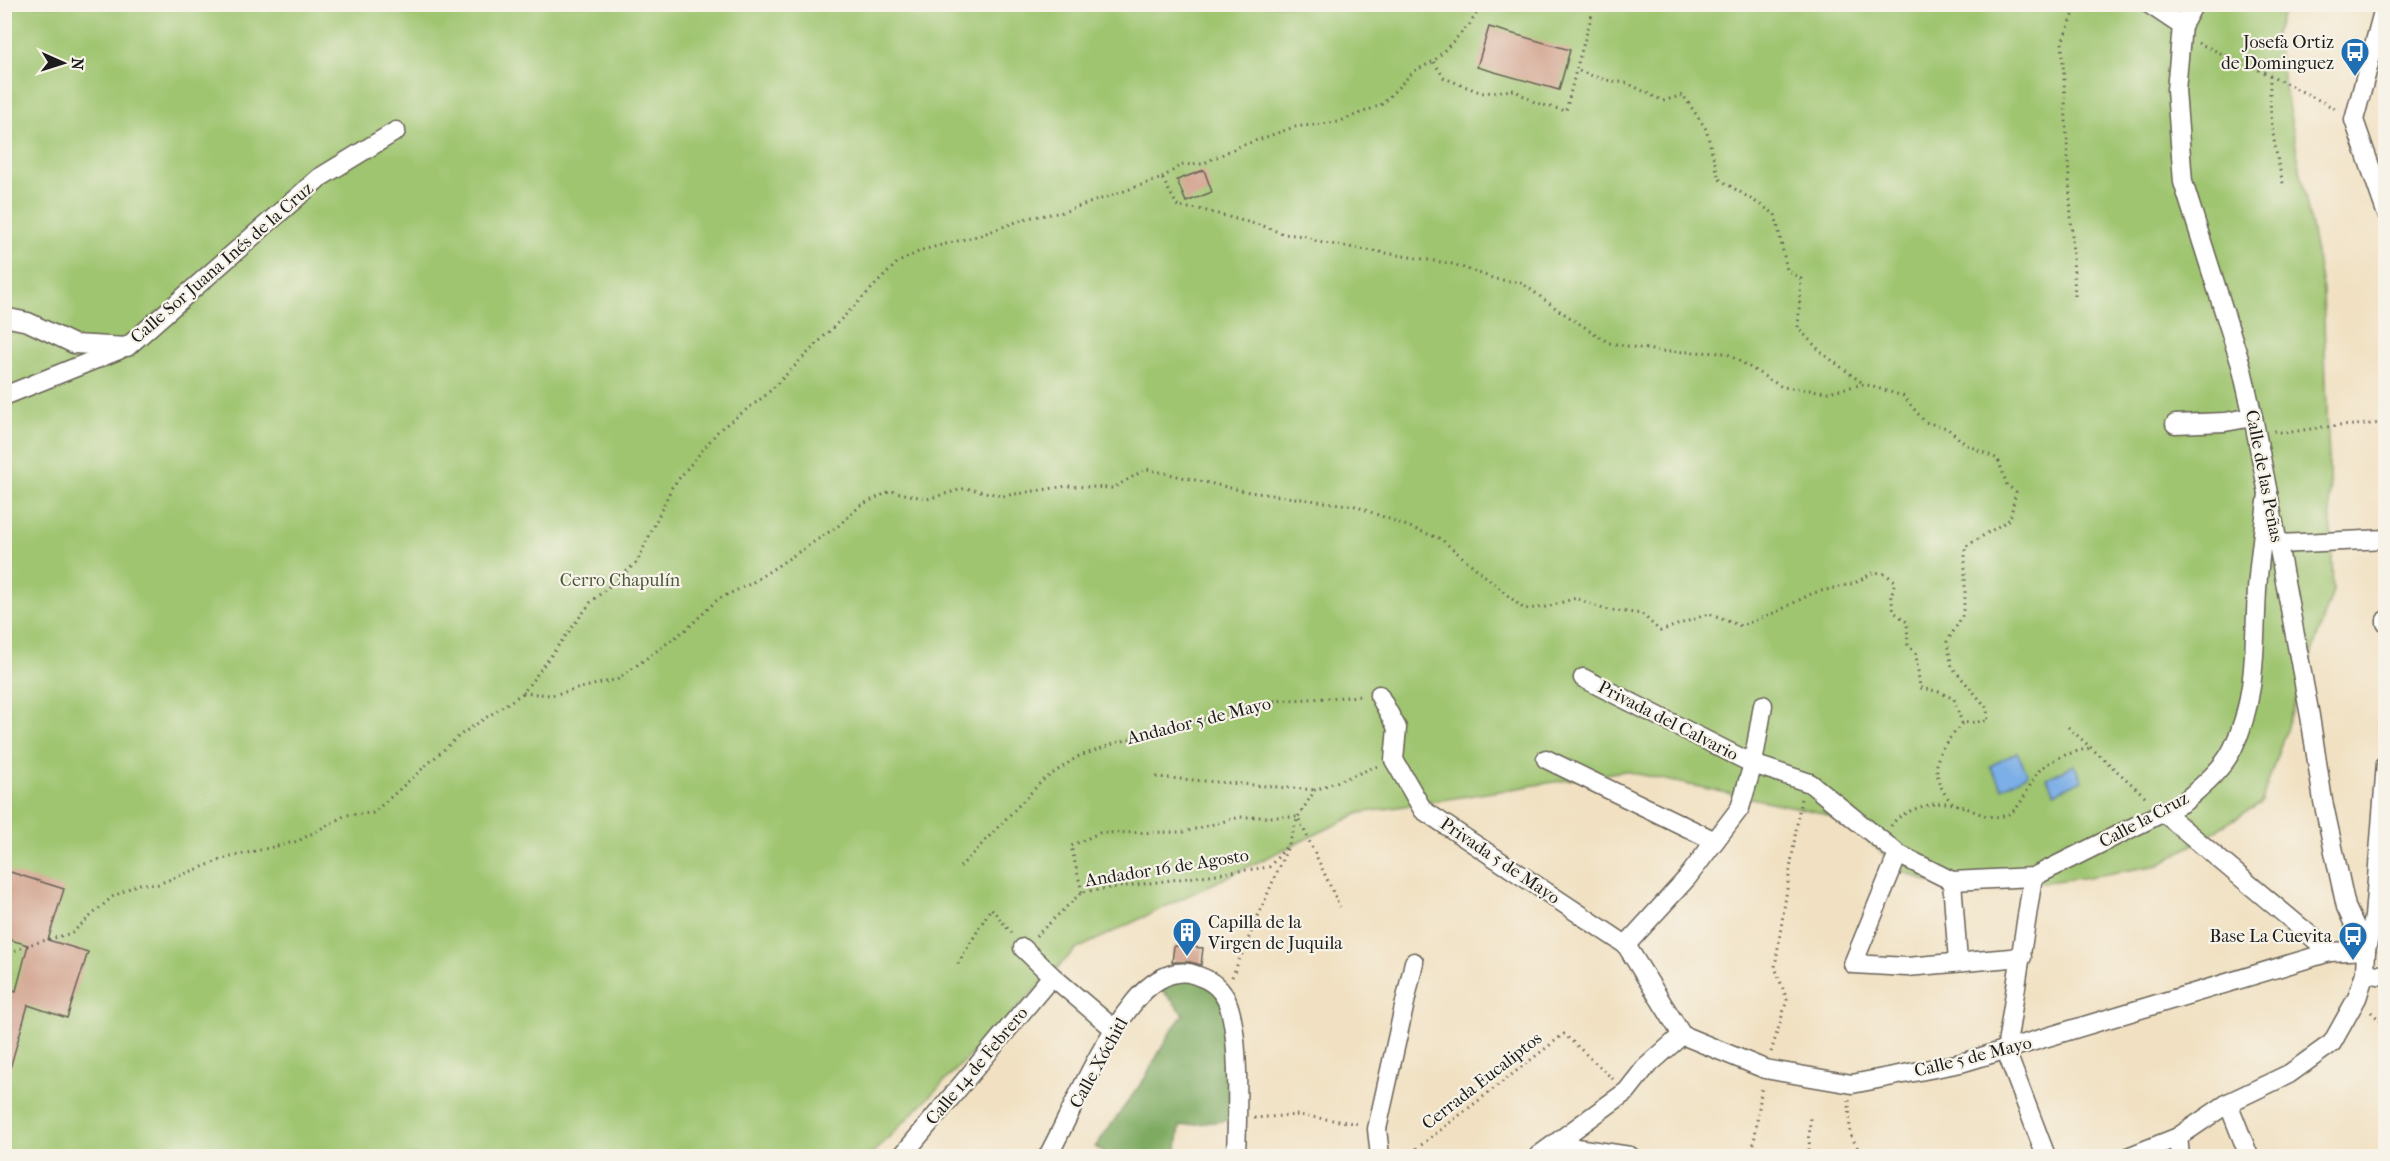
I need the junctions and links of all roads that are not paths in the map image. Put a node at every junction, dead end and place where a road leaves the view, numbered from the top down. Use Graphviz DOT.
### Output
graph roads {
  1 [pos="2149,4"];
  2 [pos="2194,4"];
  3 [pos="2385,4"];
  4 [pos="2182,26"];
  5 [pos="396,131"];
  6 [pos="2385,212"];
  7 [pos="4,317"];
  8 [pos="126,347"];
  9 [pos="4,396"];
  10 [pos="2254,422"];
  11 [pos="2175,424"];
  12 [pos="2268,494"];
  13 [pos="2385,539"];
  14 [pos="2278,544"];
  15 [pos="1583,678"];
  16 [pos="1379,695"];
  17 [pos="1763,705"];
  18 [pos="1546,759"];
  19 [pos="2385,763"];
  20 [pos="1754,764"];
  21 [pos="2163,812"];
  22 [pos="1715,841"];
  23 [pos="1898,854"];
  24 [pos="2033,877"];
  25 [pos="1952,881"];
  26 [pos="2380,916"];
  27 [pos="1626,945"];
  28 [pos="1023,948"];
  29 [pos="2366,950"];
  30 [pos="2330,952"];
  31 [pos="2022,957"];
  32 [pos="1414,962"];
  33 [pos="1958,962"];
  34 [pos="2365,973"];
  35 [pos="1052,976"];
  36 [pos="2385,976"];
  37 [pos="1114,1029"];
  38 [pos="1682,1035"];
  39 [pos="2006,1051"];
  40 [pos="2228,1103"];
  41 [pos="2178,1137"];
  42 [pos="1556,1145"];
  43 [pos="902,1156"];
  44 [pos="1048,1156"];
  45 [pos="1236,1156"];
  46 [pos="1380,1156"];
  47 [pos="1538,1156"];
  48 [pos="1630,1156"];
  49 [pos="2046,1156"];
  50 [pos="2130,1156"];
  51 [pos="2180,1156"];
  52 [pos="2249,1156"];
  1 -- 4 [label="street"];
  2 -- 4 [label="street, Calle de las Peñas"];
  3 -- 6 [label="street"];
  4 -- 10 [label="street, Calle de las Peñas"];
  5 -- 8 [label="street, Calle Sor Juana Inés de la Cruz"];
  7 -- 8 [label="street, Calle Sor Juana Inés de la Cruz"];
  8 -- 9 [label="street"];
  10 -- 11 [label="street"];
  10 -- 12 [label="street, Calle de las Peñas"];
  12 -- 14 [label="street, Calle de las Peñas"];
  12 -- 21 [label="street, Calle la Cruz"];
  13 -- 14 [label="street"];
  14 -- 29 [label="street, Calle de las Peñas"];
  15 -- 20 [label="street, Privada del Calvario"];
  16 -- 27 [label="street, Privada 5 de Mayo"];
  17 -- 20 [label="street"];
  18 -- 22 [label="street"];
  19 -- 26 [label="street"];
  20 -- 22 [label="street"];
  20 -- 23 [label="street, Calle la Cruz"];
  21 -- 24 [label="street, Calle la Cruz"];
  21 -- 30 [label="street"];
  22 -- 27 [label="street"];
  23 -- 25 [label="street, Calle la Cruz"];
  23 -- 33 [label="street"];
  24 -- 25 [label="street, Calle la Cruz"];
  24 -- 31 [label="street"];
  25 -- 33 [label="street"];
  26 -- 29 [label="street"];
  27 -- 38 [label="street"];
  28 -- 35 [label="street"];
  29 -- 30 [label="street, Calle 5 de Mayo"];
  29 -- 34 [label="street"];
  30 -- 39 [label="street, Calle 5 de Mayo"];
  31 -- 33 [label="street"];
  31 -- 39 [label="street"];
  32 -- 46 [label="street"];
  34 -- 36 [label="street"];
  34 -- 40 [label="street"];
  35 -- 37 [label="street"];
  35 -- 43 [label="street, Calle 14 de Febrero"];
  37 -- 44 [label="street, Calle Xóchitl"];
  37 -- 45 [label="street, Calle Xóchitl"];
  38 -- 39 [label="street, Calle 5 de Mayo"];
  38 -- 42 [label="street"];
  39 -- 49 [label="street"];
  40 -- 41 [label="street"];
  40 -- 52 [label="street"];
  41 -- 50 [label="street"];
  41 -- 51 [label="street"];
  42 -- 47 [label="street"];
  42 -- 48 [label="street"];
}
